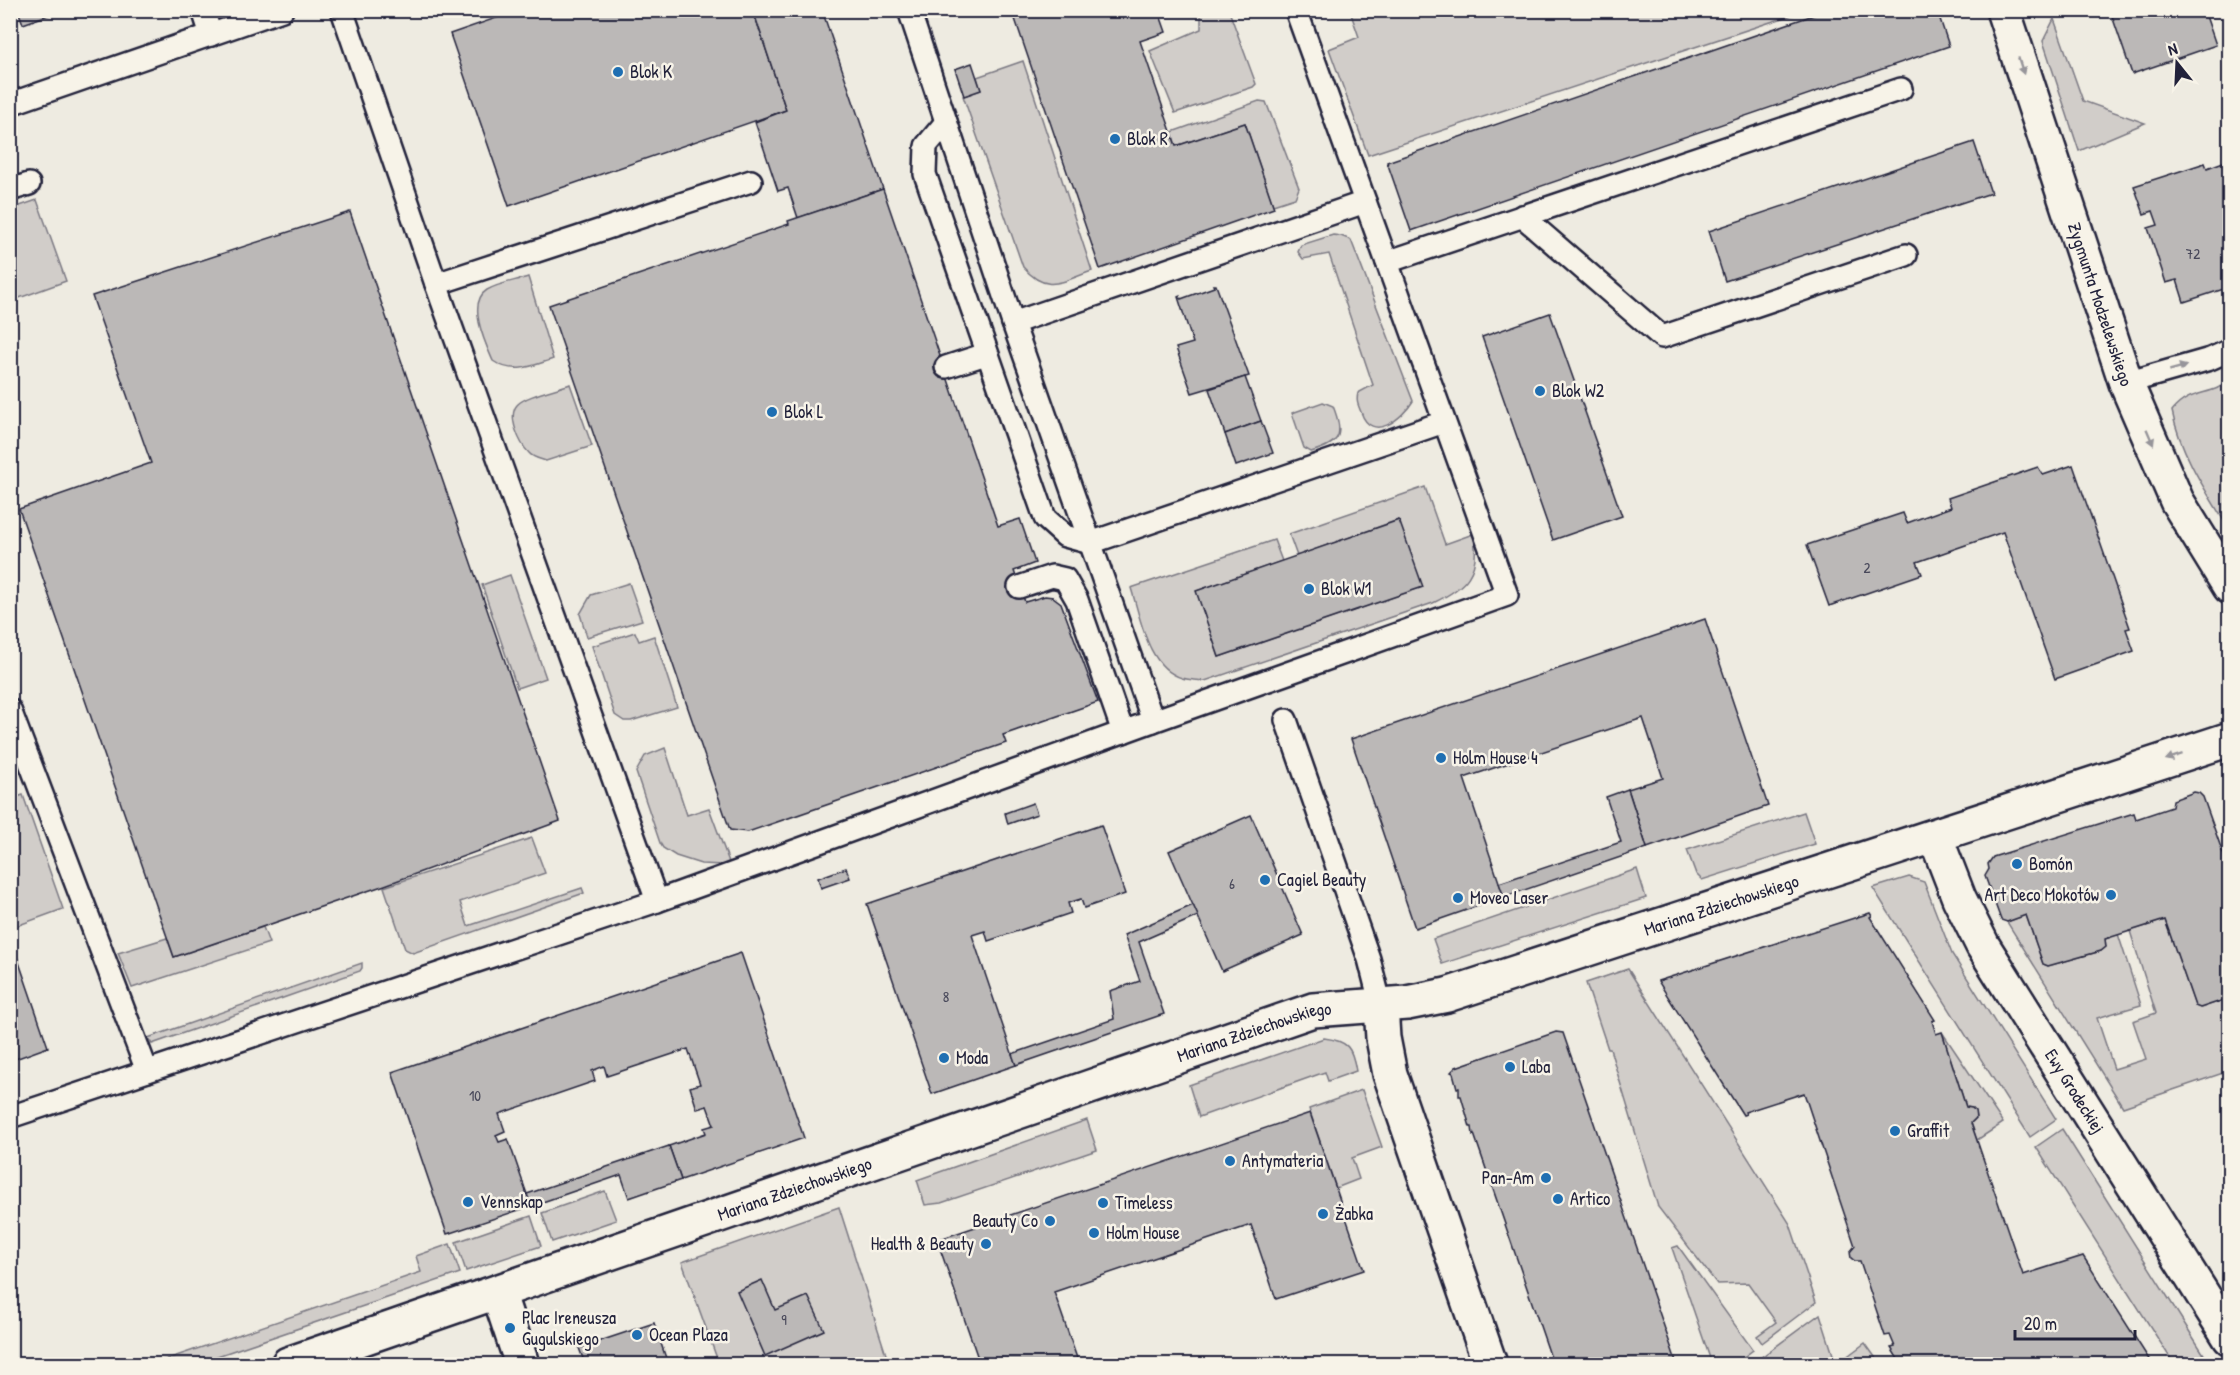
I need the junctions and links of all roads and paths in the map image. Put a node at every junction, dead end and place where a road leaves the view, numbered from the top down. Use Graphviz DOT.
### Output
graph roads {
  1 [pos="203,10"];
  2 [pos="282,10"];
  3 [pos="342,10"];
  4 [pos="909,10"];
  5 [pos="1296,10"];
  6 [pos="2002,10"];
  7 [pos="212,35"];
  8 [pos="1901,89"];
  9 [pos="10,104"];
  10 [pos="946,122"];
  11 [pos="751,181"];
  12 [pos="1365,202"];
  13 [pos="1522,216"];
  14 [pos="1906,255"];
  15 [pos="1387,262"];
  16 [pos="436,284"];
  17 [pos="1013,323"];
  18 [pos="2229,350"];
  19 [pos="986,354"];
  20 [pos="946,367"];
  21 [pos="2126,383"];
  22 [pos="1444,422"];
  23 [pos="1090,543"];
  24 [pos="1019,587"];
  25 [pos="2229,587"];
  26 [pos="10,710"];
  27 [pos="1286,720"];
  28 [pos="1153,721"];
  29 [pos="1123,732"];
  30 [pos="2229,739"];
  31 [pos="1935,836"];
  32 [pos="657,901"];
  33 [pos="1381,1006"];
  34 [pos="147,1071"];
  35 [pos="10,1117"];
  36 [pos="498,1292"];
  37 [pos="2229,1338"];
  38 [pos="288,1365"];
  39 [pos="522,1365"];
  40 [pos="1490,1365"];
  1 -- 7 [label="lane"];
  2 -- 7 [label="lane"];
  3 -- 16 [label="lane"];
  4 -- 10 [label="lane"];
  5 -- 12 [label="lane"];
  6 -- 21 [label="street, Zygmunta Modzelewskiego, one-way"];
  7 -- 9 [label="lane"];
  8 -- 13 [label="lane"];
  10 -- 17 [label="lane"];
  10 -- 19 [label="lane"];
  11 -- 16 [label="lane"];
  12 -- 15 [label="lane"];
  12 -- 17 [label="lane"];
  13 -- 14 [label="lane"];
  13 -- 15 [label="lane"];
  15 -- 22 [label="lane"];
  16 -- 32 [label="lane"];
  17 -- 23 [label="lane"];
  21 -- 18 [label="lane, one-way"];
  19 -- 20 [label="lane"];
  19 -- 23 [label="lane"];
  21 -- 25 [label="street, Zygmunta Modzelewskiego, one-way"];
  22 -- 23 [label="lane"];
  22 -- 28 [label="lane"];
  23 -- 28 [label="lane"];
  24 -- 29 [label="lane"];
  26 -- 34 [label="lane"];
  27 -- 33 [label="lane"];
  28 -- 29 [label="lane"];
  29 -- 32 [label="lane"];
  30 -- 31 [label="street, Mariana Zdziechowskiego, one-way"];
  31 -- 33 [label="street, Mariana Zdziechowskiego"];
  31 -- 37 [label="street, Ewy Grodeckiej"];
  32 -- 34 [label="lane"];
  33 -- 36 [label="street, Mariana Zdziechowskiego"];
  33 -- 40 [label="street"];
  34 -- 35 [label="lane"];
  36 -- 38 [label="street, Mariana Zdziechowskiego"];
  36 -- 39 [label="street"];
}
